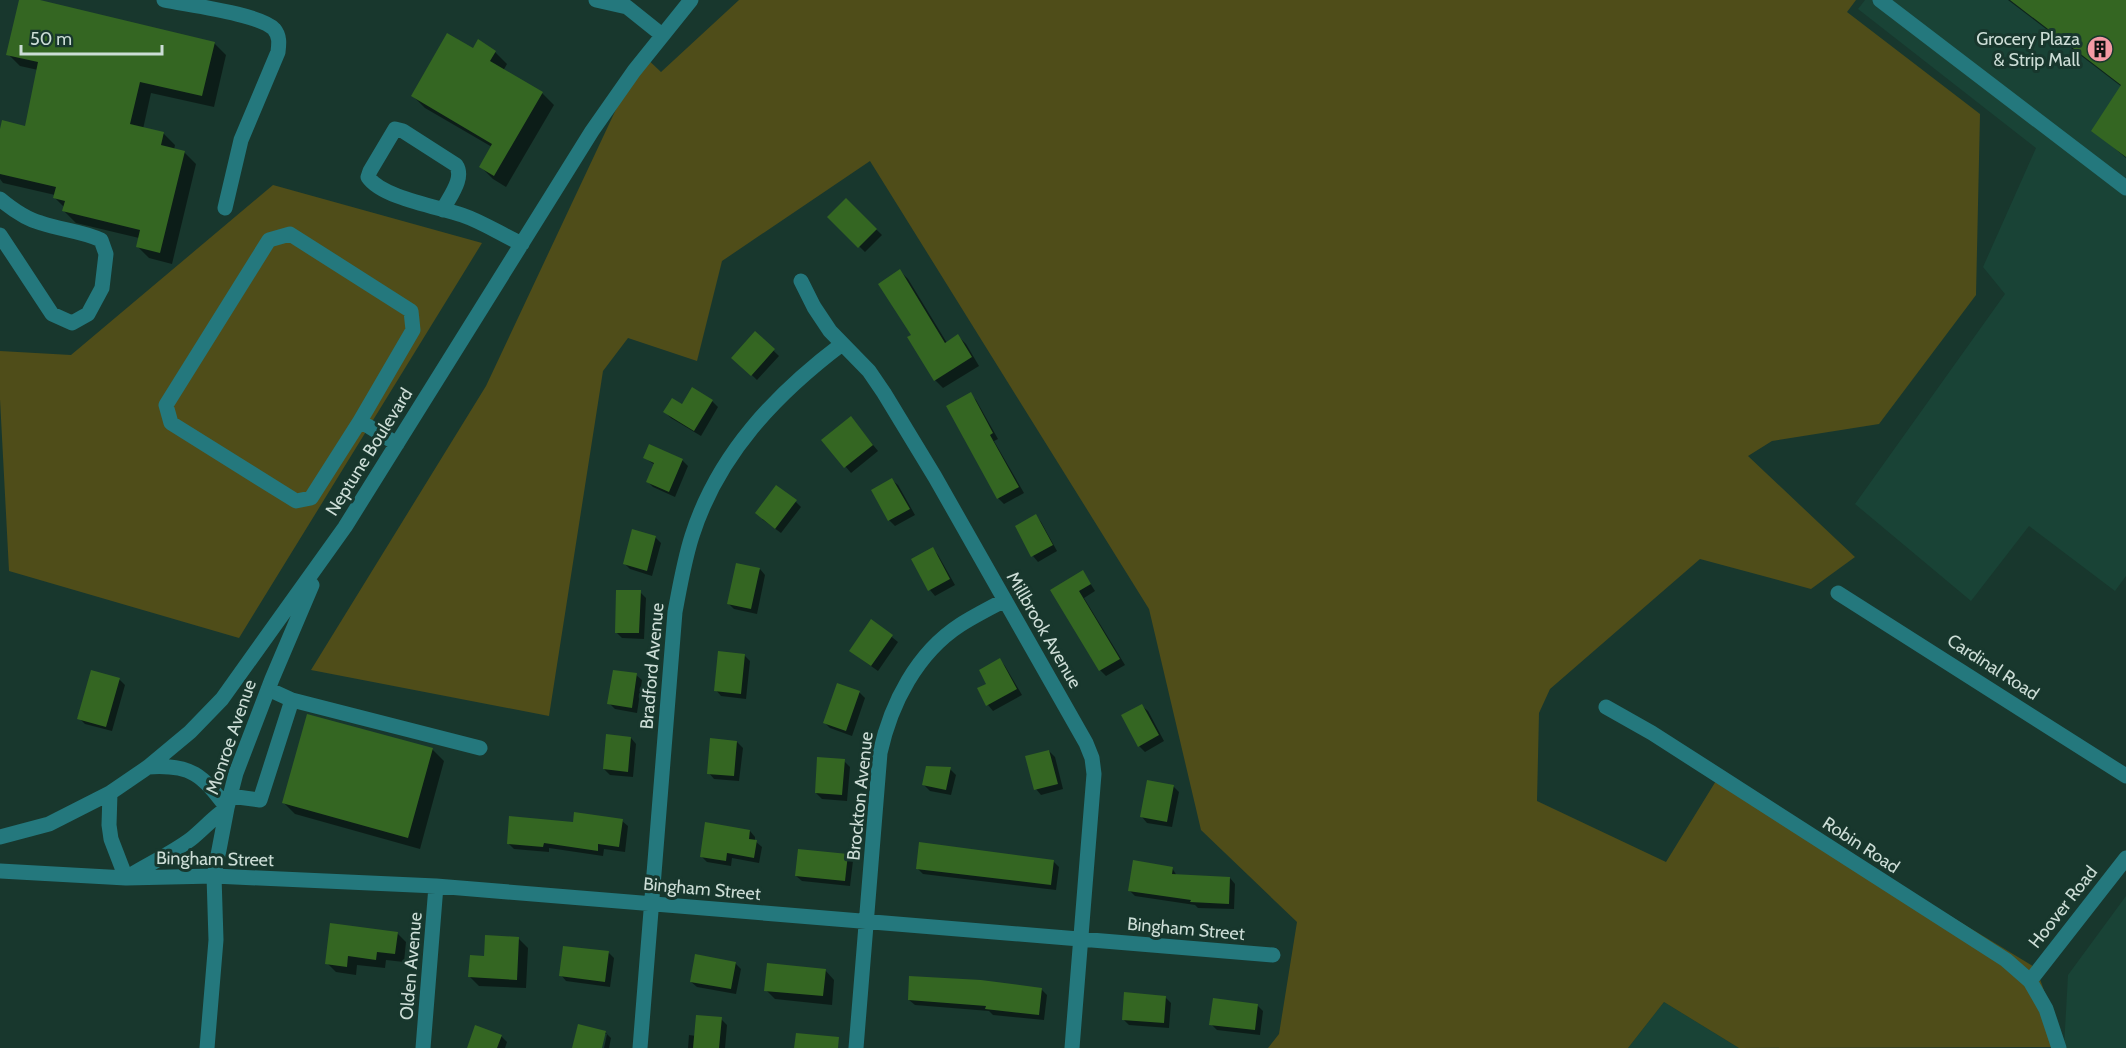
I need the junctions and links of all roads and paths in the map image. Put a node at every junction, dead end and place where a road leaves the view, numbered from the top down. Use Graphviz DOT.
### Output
graph roads {
  1 [pos="164,0"];
  2 [pos="596,0"];
  3 [pos="691,0"];
  4 [pos="1880,0"];
  5 [pos="627,4"];
  6 [pos="662,35"];
  7 [pos="2126,188"];
  8 [pos="0,200"];
  9 [pos="225,208"];
  10 [pos="443,210"];
  11 [pos="0,235"];
  12 [pos="522,244"];
  13 [pos="801,281"];
  14 [pos="842,344"];
  15 [pos="360,421"];
  16 [pos="397,444"];
  17 [pos="325,555"];
  18 [pos="1838,593"];
  19 [pos="1005,600"];
  20 [pos="268,689"];
  21 [pos="292,700"];
  22 [pos="1606,707"];
  23 [pos="480,748"];
  24 [pos="148,767"];
  25 [pos="2126,776"];
  26 [pos="110,793"];
  27 [pos="229,802"];
  28 [pos="0,837"];
  29 [pos="2126,858"];
  30 [pos="0,871"];
  31 [pos="214,876"];
  32 [pos="126,878"];
  33 [pos="436,886"];
  34 [pos="651,904"];
  35 [pos="866,922"];
  36 [pos="1081,939"];
  37 [pos="1273,955"];
  38 [pos="2030,981"];
  39 [pos="207,1048"];
  40 [pos="423,1048"];
  41 [pos="640,1048"];
  42 [pos="856,1048"];
  43 [pos="1072,1048"];
  44 [pos="2059,1048"];
  1 -- 9 [label="street"];
  2 -- 5 [label="street"];
  3 -- 6 [label="street, Neptune Boulevard"];
  4 -- 7 [label="street"];
  5 -- 6 [label="street"];
  6 -- 12 [label="street, Neptune Boulevard"];
  8 -- 11 [label="street"];
  10 -- 10 [label="street"];
  10 -- 12 [label="street"];
  12 -- 16 [label="street, Neptune Boulevard"];
  13 -- 14 [label="street, Millbrook Avenue"];
  14 -- 19 [label="street, Millbrook Avenue"];
  14 -- 34 [label="street, Bradford Avenue"];
  15 -- 15 [label="street"];
  15 -- 16 [label="street"];
  16 -- 17 [label="street, Neptune Boulevard"];
  17 -- 20 [label="street, Monroe Avenue"];
  17 -- 24 [label="street, Neptune Boulevard"];
  18 -- 25 [label="street, Cardinal Road"];
  19 -- 35 [label="street, Brockton Avenue"];
  19 -- 36 [label="street, Millbrook Avenue"];
  20 -- 21 [label="street"];
  20 -- 27 [label="street, Monroe Avenue"];
  21 -- 23 [label="street"];
  21 -- 27 [label="street"];
  22 -- 38 [label="street, Robin Road"];
  24 -- 26 [label="street, Neptune Boulevard"];
  24 -- 27 [label="street"];
  26 -- 28 [label="street, Neptune Boulevard"];
  26 -- 32 [label="street"];
  27 -- 31 [label="street, Monroe Avenue"];
  27 -- 32 [label="street, Bingham Street"];
  29 -- 38 [label="street, Hoover Road"];
  30 -- 32 [label="street, Bingham Street"];
  31 -- 32 [label="street, Bingham Street"];
  31 -- 33 [label="street, Bingham Street"];
  31 -- 39 [label="street, Monroe Avenue"];
  33 -- 34 [label="street, Bingham Street"];
  33 -- 40 [label="street, Olden Avenue"];
  34 -- 35 [label="street, Bingham Street"];
  34 -- 41 [label="street, Bradford Avenue"];
  35 -- 36 [label="street, Bingham Street"];
  35 -- 42 [label="street, Brockton Avenue"];
  36 -- 37 [label="street, Bingham Street"];
  36 -- 43 [label="street, Millbrook Avenue"];
  38 -- 44 [label="street, Robin Road"];
}
